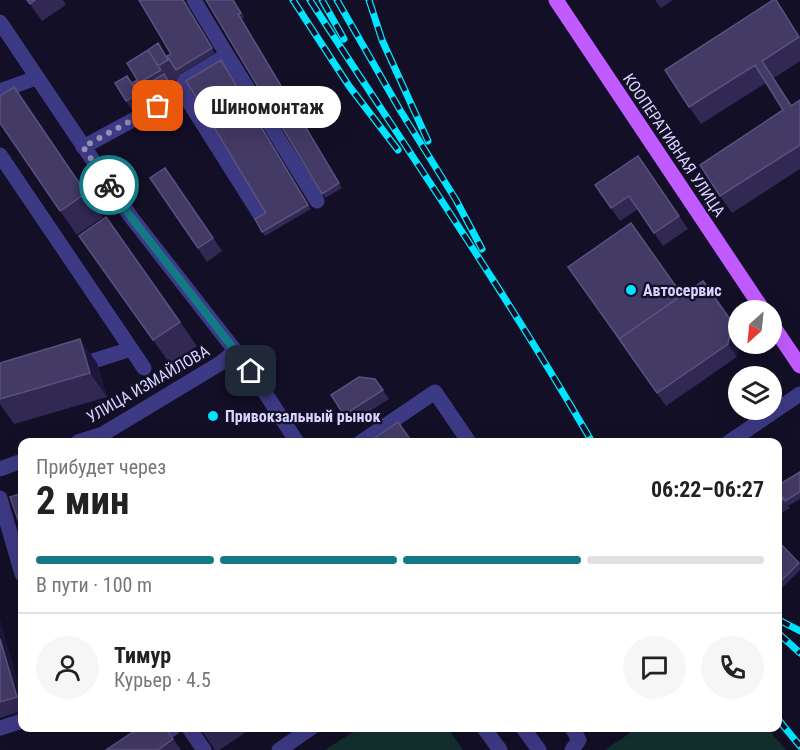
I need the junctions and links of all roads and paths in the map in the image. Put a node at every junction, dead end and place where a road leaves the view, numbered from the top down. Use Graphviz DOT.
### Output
graph roads {
  1 [pos="194,0"];
  2 [pos="556,0"];
  3 [pos="0,22"];
  4 [pos="227,56"];
  5 [pos="36,78"];
  6 [pos="0,91"];
  7 [pos="182,91"];
  8 [pos="83,147"];
  9 [pos="0,155"];
  10 [pos="316,201"];
  11 [pos="261,216"];
  12 [pos="756,300"];
  13 [pos="782,339"];
  14 [pos="131,349"];
  15 [pos="234,352"];
  16 [pos="800,366"];
  17 [pos="144,368"];
  18 [pos="66,369"];
  19 [pos="256,380"];
  20 [pos="800,394"];
  21 [pos="90,438"];
  22 [pos="294,438"];
  23 [pos="303,438"];
  24 [pos="367,438"];
  25 [pos="466,438"];
  26 [pos="735,438"];
  27 [pos="18,462"];
  28 [pos="0,469"];
  29 [pos="0,498"];
  30 [pos="18,560"];
  31 [pos="18,722"];
  32 [pos="0,728"];
  33 [pos="167,732"];
  34 [pos="192,732"];
  35 [pos="305,732"];
  36 [pos="487,732"];
  37 [pos="526,732"];
  38 [pos="574,732"];
  39 [pos="141,750"];
  40 [pos="204,750"];
  41 [pos="279,750"];
  42 [pos="500,750"];
  43 [pos="539,750"];
  44 [pos="572,750"];
  1 -- 4 [label="street"];
  2 -- 12 [label="main road, КООПЕРАТИВНАЯ УЛИЦА"];
  3 -- 5 [label="street"];
  4 -- 7 [label="street"];
  4 -- 10 [label="street"];
  5 -- 6 [label="street"];
  5 -- 8 [label="street"];
  7 -- 8 [label="street"];
  7 -- 11 [label="street"];
  8 -- 15 [label="street"];
  9 -- 14 [label="street"];
  13 -- 16 [label="main road"];
  14 -- 17 [label="street"];
  14 -- 18 [label="street"];
  15 -- 19 [label="street"];
  15 -- 21 [label="street, УЛИЦА ИЗМАЙЛОВА"];
  19 -- 22 [label="street"];
  19 -- 23 [label="street"];
  20 -- 26 [label="street"];
  24 -- 25 [label="street"];
  27 -- 28 [label="street"];
  29 -- 30 [label="street"];
  31 -- 32 [label="street"];
  33 -- 39 [label="street"];
  34 -- 40 [label="street"];
  35 -- 41 [label="street"];
  36 -- 42 [label="street"];
  37 -- 43 [label="street"];
  38 -- 44 [label="street"];
}
